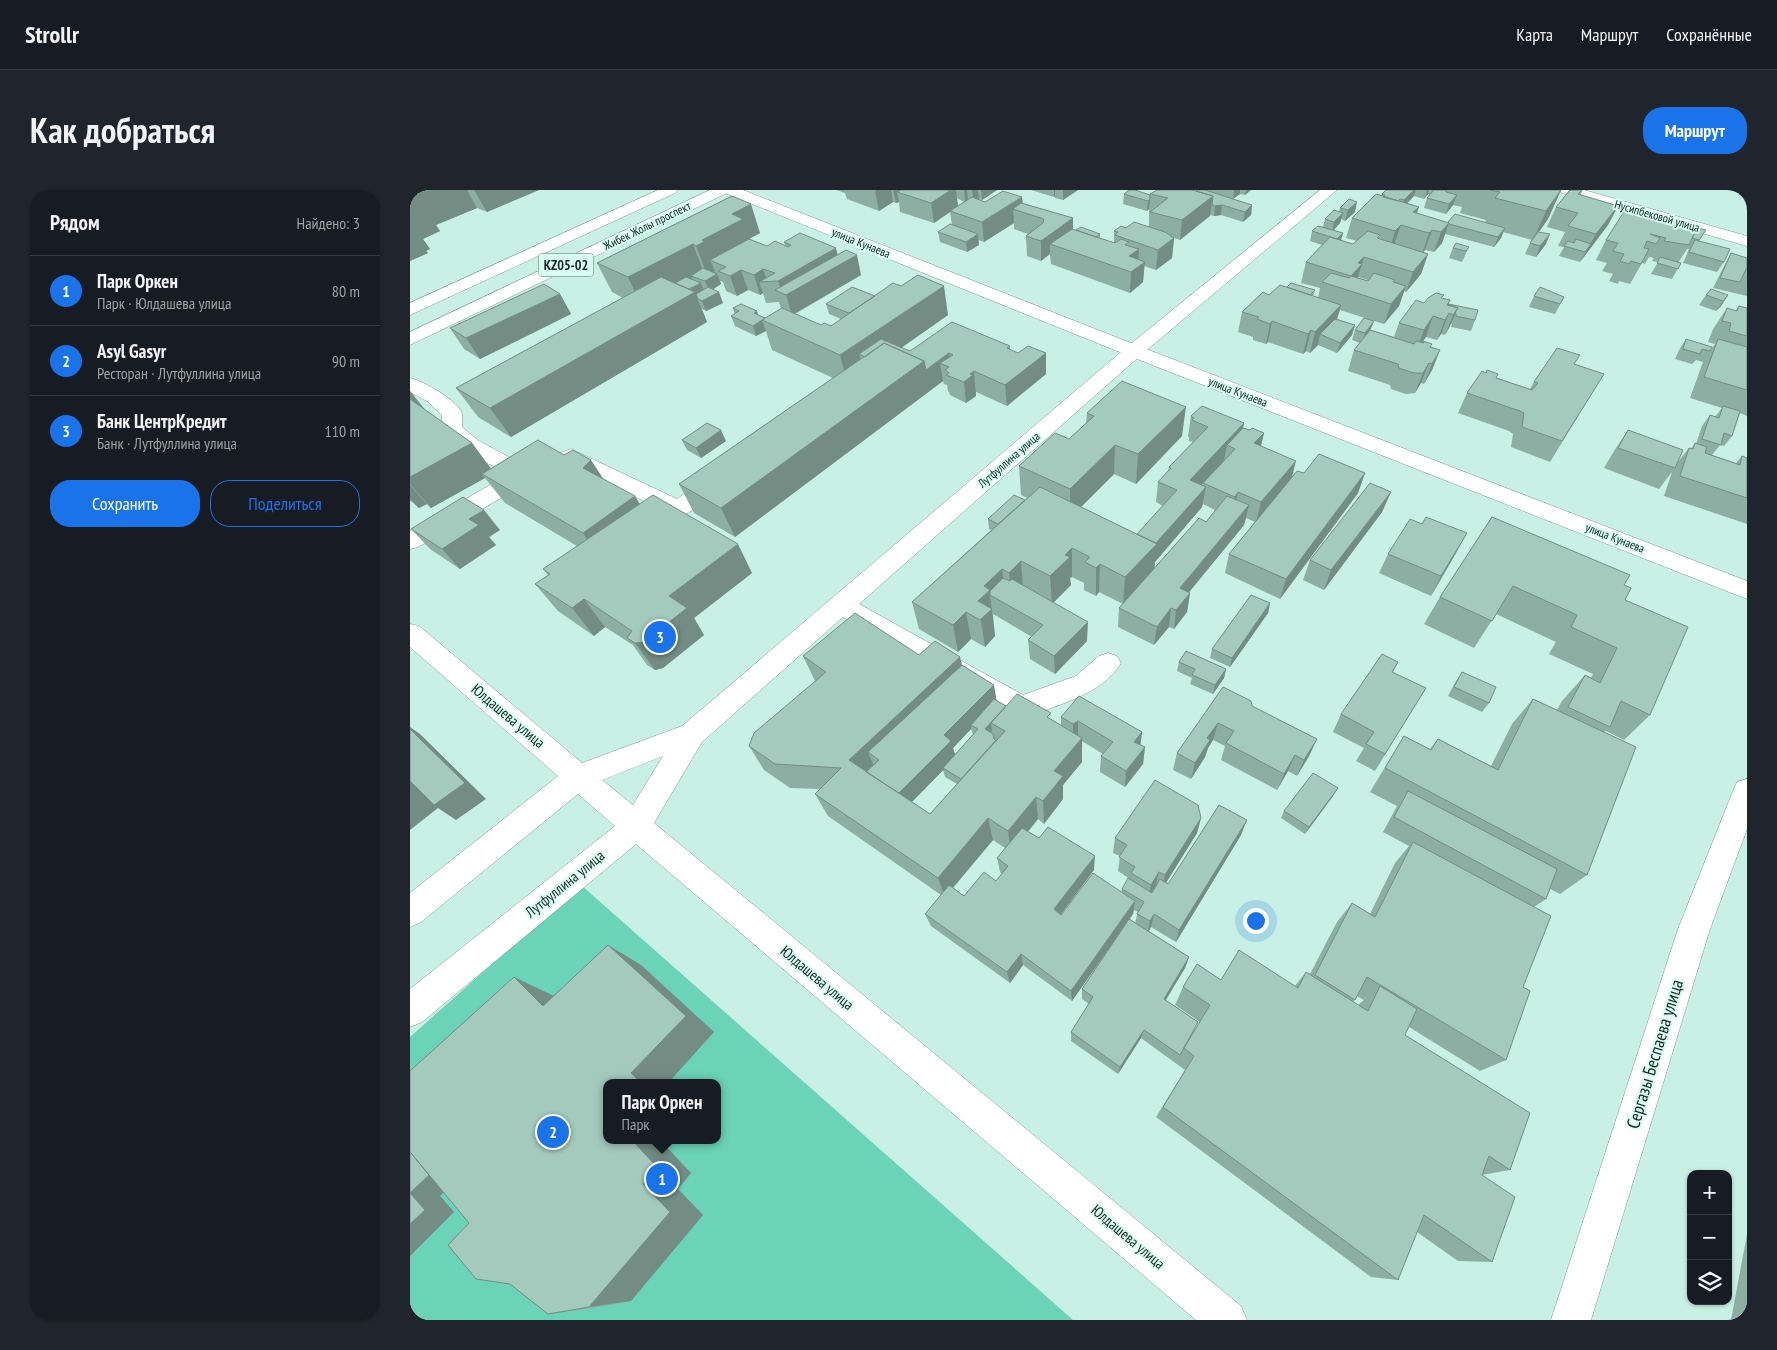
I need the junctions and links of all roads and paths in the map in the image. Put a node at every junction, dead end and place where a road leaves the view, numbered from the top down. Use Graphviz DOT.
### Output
graph roads {
  1 [pos="670,190"];
  2 [pos="722,190"];
  3 [pos="730,190"];
  4 [pos="1329,190"];
  5 [pos="1567,190"];
  6 [pos="1747,241"];
  7 [pos="410,310"];
  8 [pos="410,339"];
  9 [pos="1134,351"];
  10 [pos="410,384"];
  11 [pos="736,470"];
  12 [pos="525,474"];
  13 [pos="410,541"];
  14 [pos="1747,590"];
  15 [pos="841,606"];
  16 [pos="410,633"];
  17 [pos="1108,663"];
  18 [pos="692,734"];
  19 [pos="579,776"];
  20 [pos="1747,791"];
  21 [pos="636,826"];
  22 [pos="410,912"];
  23 [pos="410,1010"];
  24 [pos="1227,1320"];
  25 [pos="1571,1320"];
  1 -- 7 [label="main road, Жибек Жолы проспект / KZ05-02"];
  2 -- 8 [label="main road, Жибек Жолы проспект / KZ05-02"];
  3 -- 9 [label="main road, улица Кунаева"];
  4 -- 9 [label="main road, Лутфуллина улица"];
  5 -- 6 [label="main road, Нусипбековой улица"];
  9 -- 14 [label="main road, улица Кунаева"];
  9 -- 15 [label="main road, Лутфуллина улица"];
  10 -- 12 [label="main road"];
  11 -- 12 [label="main road"];
  12 -- 13 [label="main road"];
  15 -- 17 [label="main road"];
  15 -- 18 [label="main road, Лутфуллина улица"];
  16 -- 19 [label="main road, Юлдашева улица"];
  18 -- 19 [label="main road, Лутфуллина улица"];
  18 -- 21 [label="main road, Лутфуллина улица"];
  19 -- 21 [label="main road, Юлдашева улица"];
  19 -- 22 [label="main road, Лутфуллина улица"];
  20 -- 25 [label="main road, Сергазы Беспаева улица"];
  21 -- 23 [label="main road, Лутфуллина улица"];
  21 -- 24 [label="main road, Юлдашева улица"];
}
